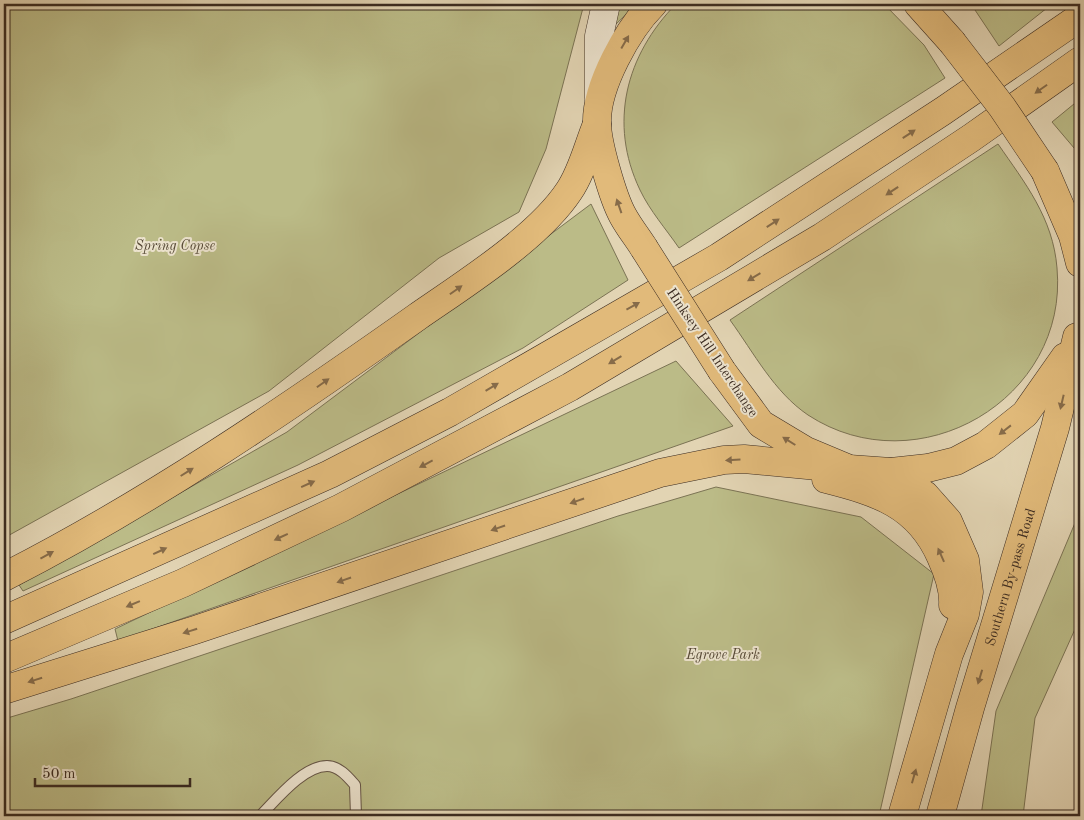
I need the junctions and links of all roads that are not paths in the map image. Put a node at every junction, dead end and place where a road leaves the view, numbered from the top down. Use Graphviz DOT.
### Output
graph roads {
  1 [pos="606,4"];
  2 [pos="653,4"];
  3 [pos="918,4"];
  4 [pos="1080,17"];
  5 [pos="1080,61"];
  6 [pos="598,113"];
  7 [pos="1080,263"];
  8 [pos="1078,330"];
  9 [pos="782,463"];
  10 [pos="849,468"];
  11 [pos="891,472"];
  12 [pos="4,578"];
  13 [pos="4,620"];
  14 [pos="948,654"];
  15 [pos="4,659"];
  16 [pos="4,690"];
  17 [pos="941,813"];
  18 [pos="260,816"];
  19 [pos="356,816"];
  20 [pos="902,816"];
  1 -- 6 [label="street"];
  6 -- 2 [label="highway, one-way"];
  3 -- 7 [label="highway, bridge"];
  13 -- 4 [label="highway, one-way"];
  5 -- 15 [label="highway, one-way"];
  10 -- 6 [label="highway, Hinksey Hill Interchange, one-way, bridge"];
  12 -- 6 [label="highway, one-way"];
  8 -- 11 [label="highway, Hinksey Hill Interchange, one-way"];
  8 -- 17 [label="highway, Southern By-pass Road, one-way"];
  9 -- 10 [label="highway"];
  14 -- 9 [label="highway, one-way"];
  9 -- 16 [label="highway, one-way"];
  10 -- 11 [label="highway, Hinksey Hill Interchange"];
  11 -- 14 [label="highway"];
  20 -- 14 [label="highway, one-way"];
  18 -- 19 [label="lane"];
}
